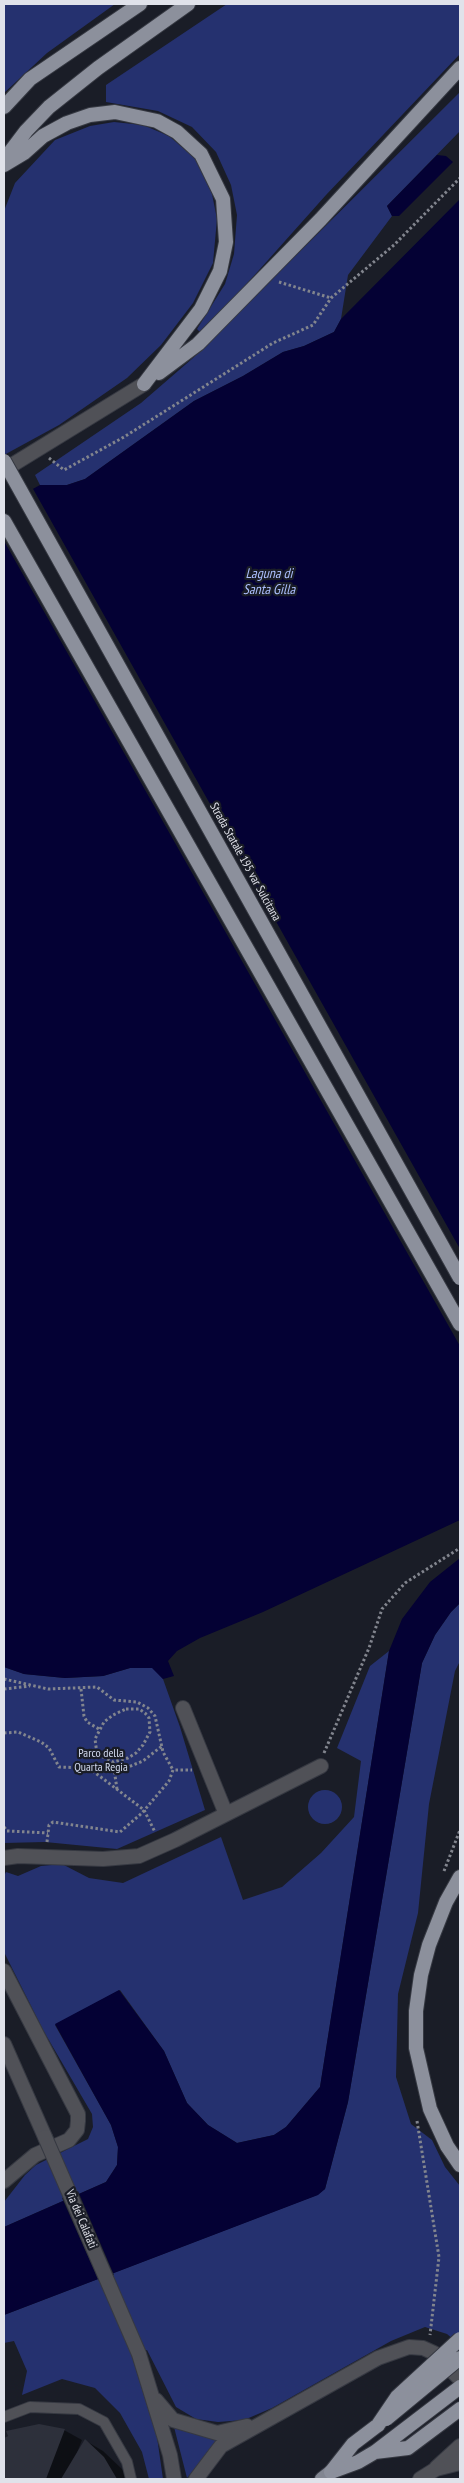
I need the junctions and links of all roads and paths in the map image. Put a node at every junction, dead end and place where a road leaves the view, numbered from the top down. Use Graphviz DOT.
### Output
graph roads {
  1 [pos="140,4"];
  2 [pos="188,4"];
  3 [pos="460,68"];
  4 [pos="4,106"];
  5 [pos="4,160"];
  6 [pos="4,165"];
  7 [pos="460,178"];
  8 [pos="262,278"];
  9 [pos="331,298"];
  10 [pos="144,384"];
  11 [pos="40,449"];
  12 [pos="4,461"];
  13 [pos="4,470"];
  14 [pos="4,521"];
  15 [pos="460,1278"];
  16 [pos="460,1324"];
  17 [pos="460,1548"];
  18 [pos="4,1679"];
  19 [pos="32,1686"];
  20 [pos="4,1689"];
  21 [pos="81,1689"];
  22 [pos="183,1708"];
  23 [pos="99,1729"];
  24 [pos="4,1733"];
  25 [pos="162,1746"];
  26 [pos="113,1762"];
  27 [pos="206,1765"];
  28 [pos="321,1766"];
  29 [pos="173,1770"];
  30 [pos="116,1772"];
  31 [pos="117,1789"];
  32 [pos="144,1810"];
  33 [pos="226,1814"];
  34 [pos="4,1827"];
  35 [pos="48,1833"];
  36 [pos="161,1847"];
  37 [pos="46,1856"];
  38 [pos="4,1858"];
  39 [pos="460,1877"];
  40 [pos="4,1971"];
  41 [pos="4,2044"];
  42 [pos="460,2165"];
  43 [pos="426,2168"];
  44 [pos="4,2181"];
  45 [pos="460,2339"];
  46 [pos="427,2350"];
  47 [pos="460,2358"];
  48 [pos="460,2379"];
  49 [pos="460,2387"];
  50 [pos="152,2395"];
  51 [pos="460,2409"];
  52 [pos="4,2417"];
  53 [pos="260,2422"];
  54 [pos="378,2425"];
  55 [pos="460,2446"];
  56 [pos="375,2452"];
  57 [pos="460,2463"];
  58 [pos="436,2469"];
  59 [pos="326,2476"];
  60 [pos="131,2479"];
  61 [pos="174,2479"];
  62 [pos="196,2479"];
  63 [pos="420,2479"];
  1 -- 4 [label="highway"];
  2 -- 5 [label="highway"];
  3 -- 8 [label="highway"];
  6 -- 10 [label="highway"];
  7 -- 9 [label="path"];
  8 -- 9 [label="path"];
  8 -- 10 [label="highway"];
  9 -- 11 [label="path"];
  10 -- 11 [label="street"];
  11 -- 13 [label="street"];
  12 -- 15 [label="highway, Strada Statale 195 var Sulcitana, bridge"];
  14 -- 16 [label="highway"];
  17 -- 28 [label="path"];
  18 -- 19 [label="path"];
  19 -- 20 [label="path"];
  19 -- 21 [label="path"];
  21 -- 23 [label="path"];
  21 -- 25 [label="path"];
  22 -- 27 [label="street"];
  23 -- 26 [label="path"];
  23 -- 26 [label="path"];
  24 -- 31 [label="path"];
  25 -- 29 [label="path"];
  25 -- 30 [label="path"];
  26 -- 30 [label="path"];
  27 -- 29 [label="path"];
  27 -- 33 [label="street"];
  28 -- 33 [label="street"];
  29 -- 32 [label="path"];
  30 -- 31 [label="path"];
  31 -- 32 [label="path"];
  32 -- 35 [label="path"];
  32 -- 36 [label="path"];
  33 -- 36 [label="street"];
  34 -- 35 [label="path"];
  35 -- 37 [label="path"];
  36 -- 37 [label="street"];
  37 -- 38 [label="street"];
  39 -- 42 [label="highway"];
  40 -- 44 [label="street"];
  41 -- 50 [label="street, Via dei Calafati, bridge"];
  43 -- 46 [label="path"];
  45 -- 54 [label="highway, bridge"];
  46 -- 48 [label="street"];
  46 -- 53 [label="street, Via dei Calafati"];
  47 -- 54 [label="highway, bridge"];
  49 -- 56 [label="highway"];
  50 -- 53 [label="street, Via dei Calafati"];
  50 -- 61 [label="street, Via dei Calafati"];
  51 -- 56 [label="highway"];
  52 -- 60 [label="lane"];
  53 -- 62 [label="street, Via dei Calafati"];
  54 -- 59 [label="highway"];
  55 -- 58 [label="street"];
  56 -- 59 [label="highway"];
  57 -- 58 [label="street"];
  58 -- 63 [label="street"];
}
